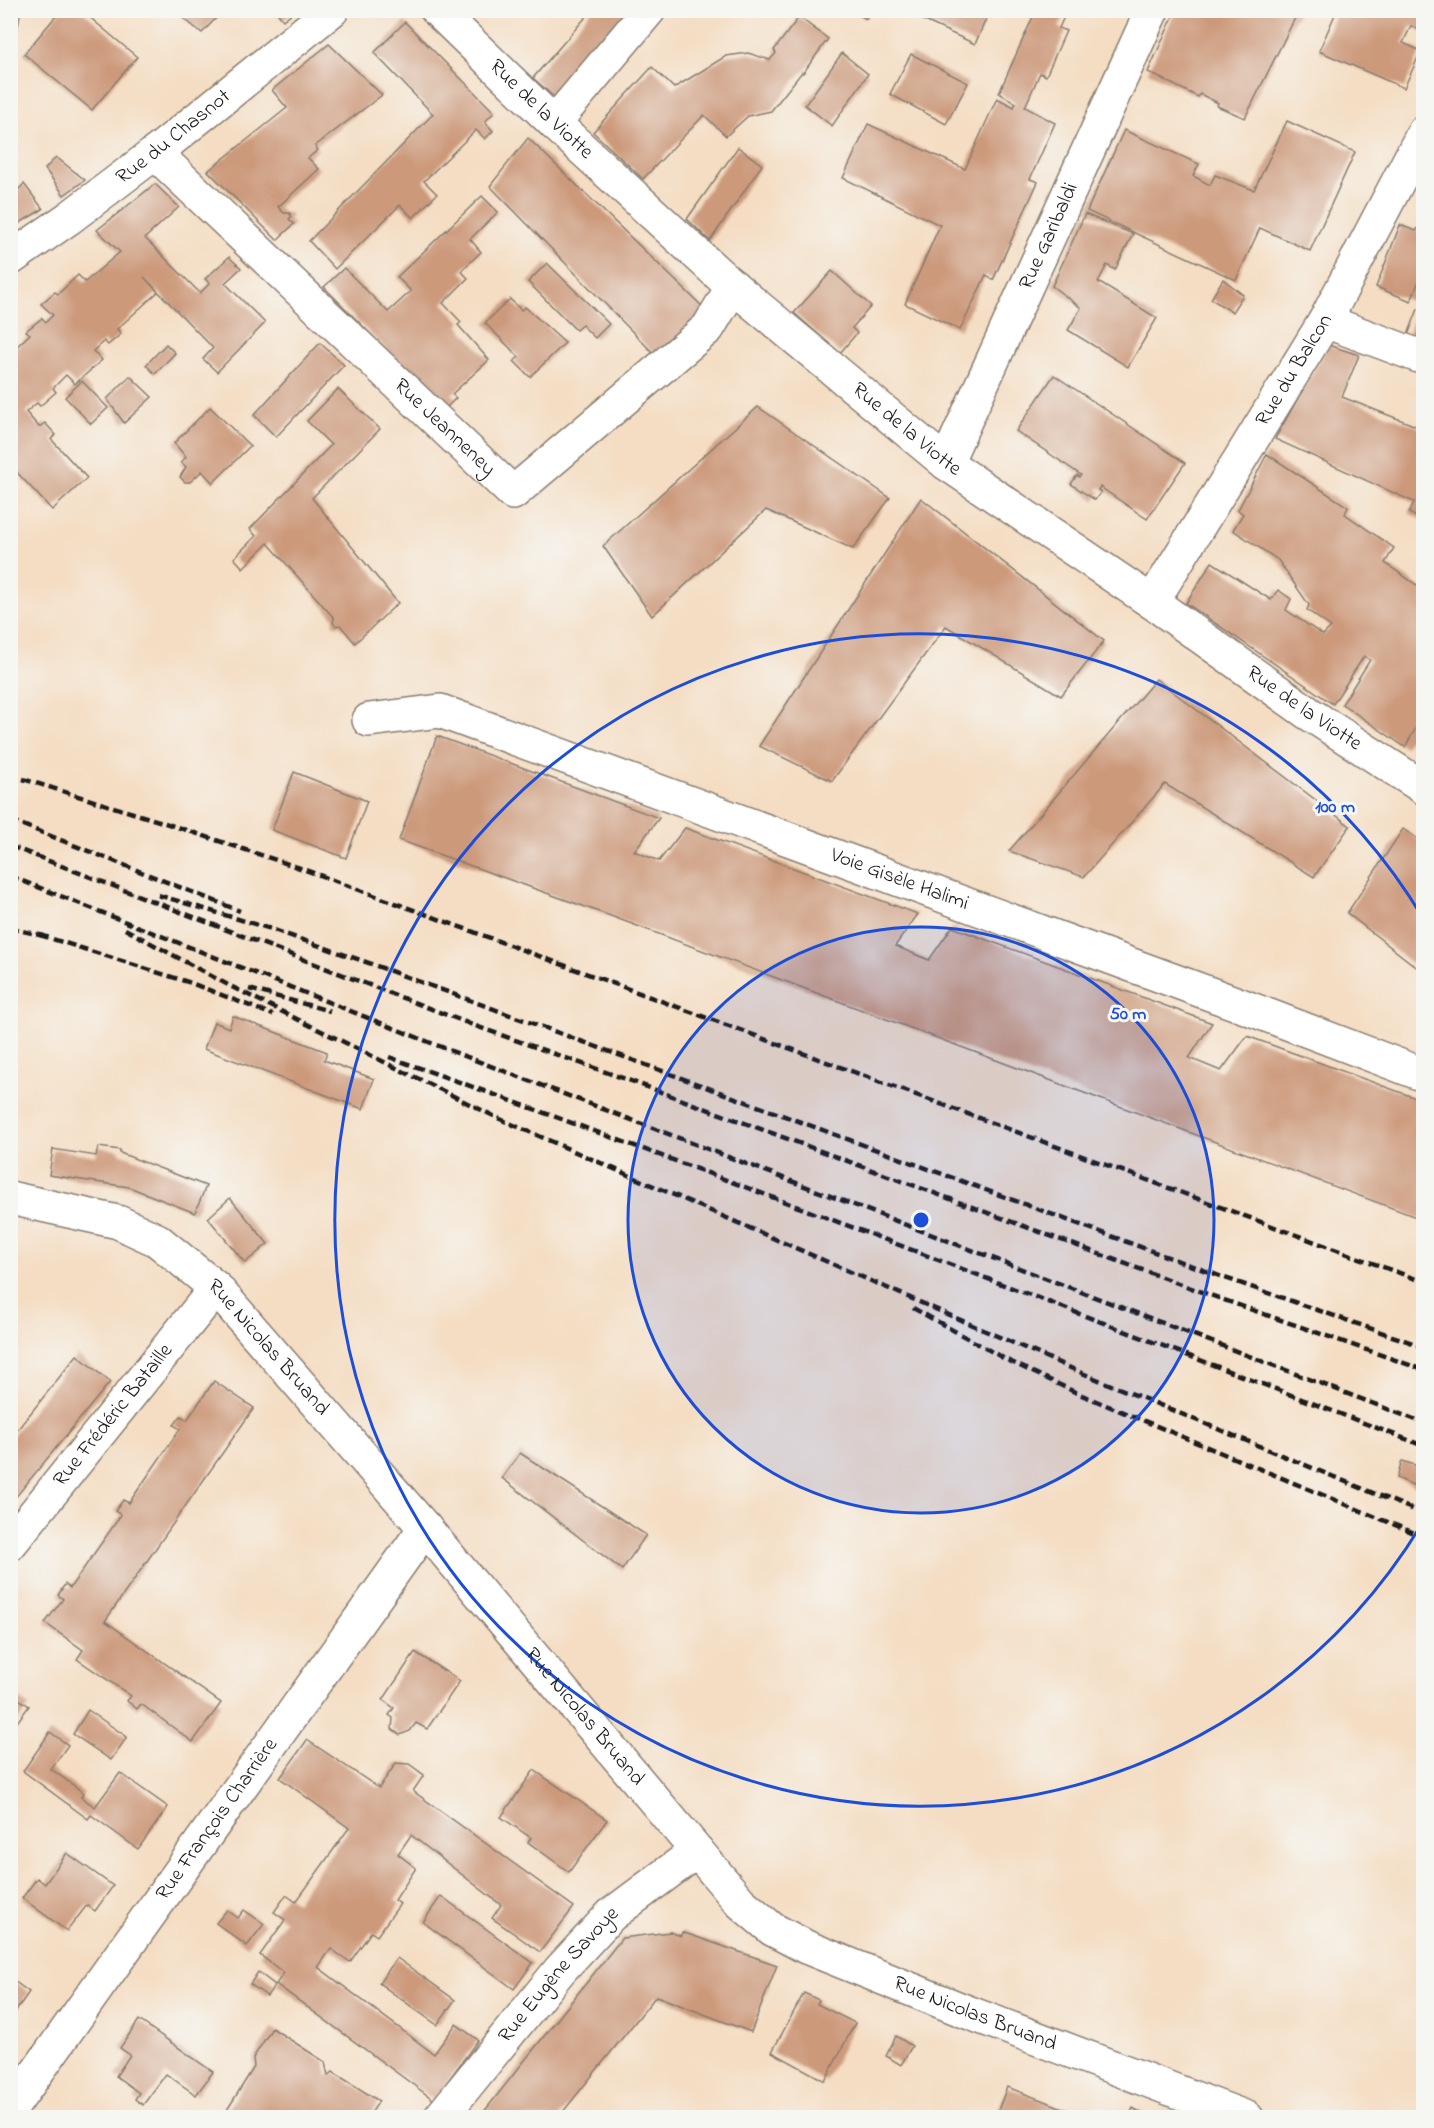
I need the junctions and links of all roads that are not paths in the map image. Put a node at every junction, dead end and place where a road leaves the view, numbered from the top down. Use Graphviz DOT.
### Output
graph roads {
  1 [pos="332,10"];
  2 [pos="436,10"];
  3 [pos="649,10"];
  4 [pos="1152,10"];
  5 [pos="554,123"];
  6 [pos="1424,132"];
  7 [pos="155,153"];
  8 [pos="10,260"];
  9 [pos="733,286"];
  10 [pos="1325,321"];
  11 [pos="1424,358"];
  12 [pos="946,463"];
  13 [pos="1152,602"];
  14 [pos="369,720"];
  15 [pos="1420,775"];
  16 [pos="1424,1075"];
  17 [pos="10,1198"];
  18 [pos="216,1288"];
  19 [pos="425,1528"];
  20 [pos="10,1544"];
  21 [pos="697,1851"];
  22 [pos="10,2110"];
  23 [pos="440,2118"];
  24 [pos="1246,2118"];
  1 -- 7 [label="street, Rue du Chasnot"];
  2 -- 5 [label="street, Rue de la Viotte"];
  3 -- 5 [label="street"];
  4 -- 12 [label="street, Rue Garibaldi"];
  5 -- 9 [label="street, Rue de la Viotte"];
  6 -- 10 [label="street, Rue du Balcon"];
  7 -- 8 [label="street, Rue du Chasnot"];
  7 -- 9 [label="street, Rue Jeanneney"];
  9 -- 12 [label="street, Rue de la Viotte"];
  10 -- 11 [label="street"];
  10 -- 13 [label="street, Rue du Balcon"];
  12 -- 13 [label="street, Rue de la Viotte"];
  13 -- 15 [label="street, Rue de la Viotte"];
  14 -- 16 [label="street, Voie Gisèle Halimi"];
  17 -- 18 [label="street, Rue Nicolas Bruand"];
  18 -- 19 [label="street, Rue Nicolas Bruand"];
  18 -- 20 [label="street, Rue Frédéric Bataille"];
  19 -- 21 [label="street, Rue Nicolas Bruand"];
  19 -- 22 [label="street, Rue François Charrière"];
  21 -- 23 [label="street, Rue Eugène Savoye"];
  21 -- 24 [label="street, Rue Nicolas Bruand"];
}
